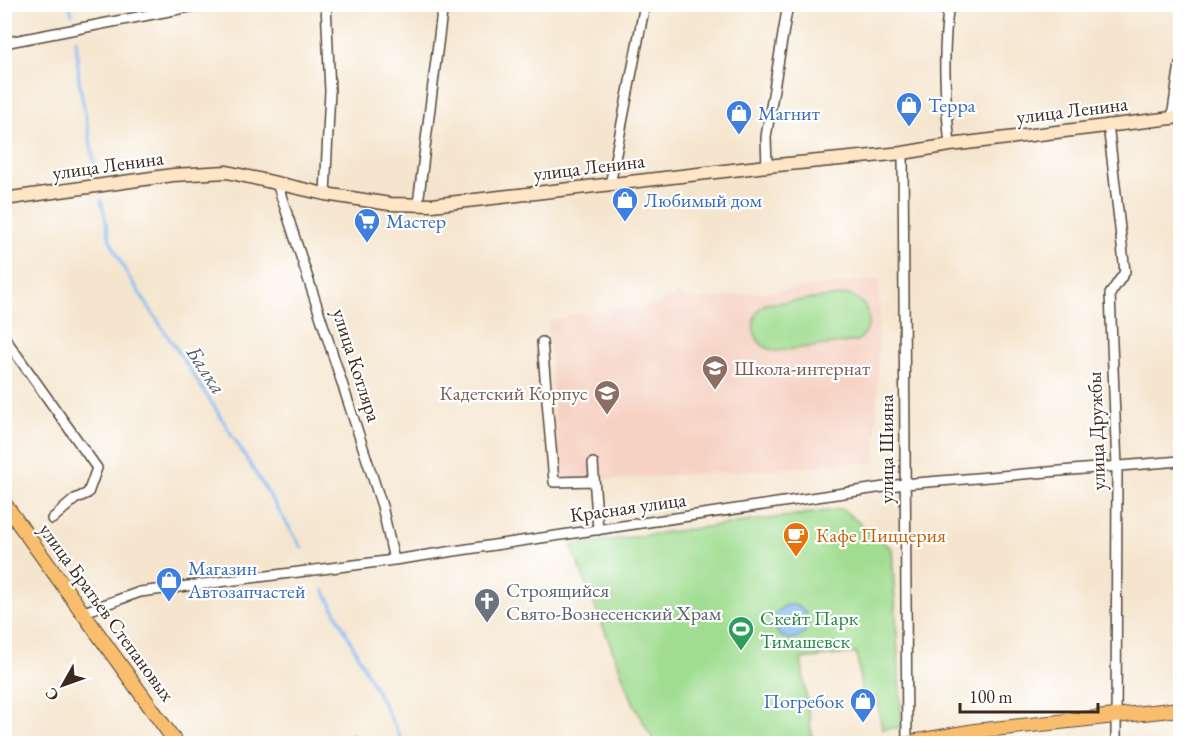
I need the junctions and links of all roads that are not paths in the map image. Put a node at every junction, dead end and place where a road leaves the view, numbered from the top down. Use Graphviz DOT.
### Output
graph roads {
  1 [pos="205,4"];
  2 [pos="326,4"];
  3 [pos="443,4"];
  4 [pos="645,4"];
  5 [pos="788,4"];
  6 [pos="949,4"];
  7 [pos="4,43"];
  8 [pos="1180,64"];
  9 [pos="1176,118"];
  10 [pos="1108,124"];
  11 [pos="950,145"];
  12 [pos="903,153"];
  13 [pos="767,166"];
  14 [pos="277,183"];
  15 [pos="610,185"];
  16 [pos="325,194"];
  17 [pos="4,199"];
  18 [pos="418,204"];
  19 [pos="4,337"];
  20 [pos="542,342"];
  21 [pos="1180,461"];
  22 [pos="593,463"];
  23 [pos="1117,467"];
  24 [pos="594,481"];
  25 [pos="904,484"];
  26 [pos="4,503"];
  27 [pos="52,519"];
  28 [pos="598,530"];
  29 [pos="394,560"];
  30 [pos="84,612"];
  31 [pos="1180,709"];
  32 [pos="1115,715"];
  33 [pos="905,743"];
  34 [pos="177,744"];
  35 [pos="1116,744"];
  1 -- 7 [label="street"];
  2 -- 16 [label="street"];
  3 -- 18 [label="street"];
  4 -- 15 [label="street"];
  5 -- 13 [label="street"];
  6 -- 11 [label="street"];
  8 -- 9 [label="street"];
  9 -- 10 [label="main road, улица Ленина"];
  10 -- 11 [label="main road, улица Ленина"];
  10 -- 23 [label="street, улица Дружбы"];
  11 -- 12 [label="main road, улица Ленина"];
  12 -- 13 [label="main road, улица Ленина"];
  12 -- 25 [label="street, улица Шияна"];
  13 -- 15 [label="main road, улица Ленина"];
  14 -- 16 [label="main road, улица Ленина"];
  14 -- 17 [label="main road, улица Ленина"];
  14 -- 29 [label="street, улица Котляра"];
  15 -- 18 [label="main road, улица Ленина"];
  16 -- 18 [label="main road, улица Ленина"];
  19 -- 27 [label="street"];
  20 -- 24 [label="street"];
  21 -- 23 [label="street, Красная улица"];
  22 -- 24 [label="street"];
  23 -- 25 [label="street, Красная улица"];
  23 -- 32 [label="street, улица Дружбы"];
  24 -- 28 [label="street"];
  25 -- 28 [label="street, Красная улица"];
  25 -- 33 [label="street, улица Шияна"];
  26 -- 30 [label="main road, улица Братьев Степановых"];
  28 -- 29 [label="street, Красная улица"];
  29 -- 30 [label="street, Красная улица"];
  30 -- 34 [label="main road, улица Братьев Степановых"];
  31 -- 32 [label="main road"];
  32 -- 33 [label="main road"];
  32 -- 35 [label="street, улица Дружбы"];
}
